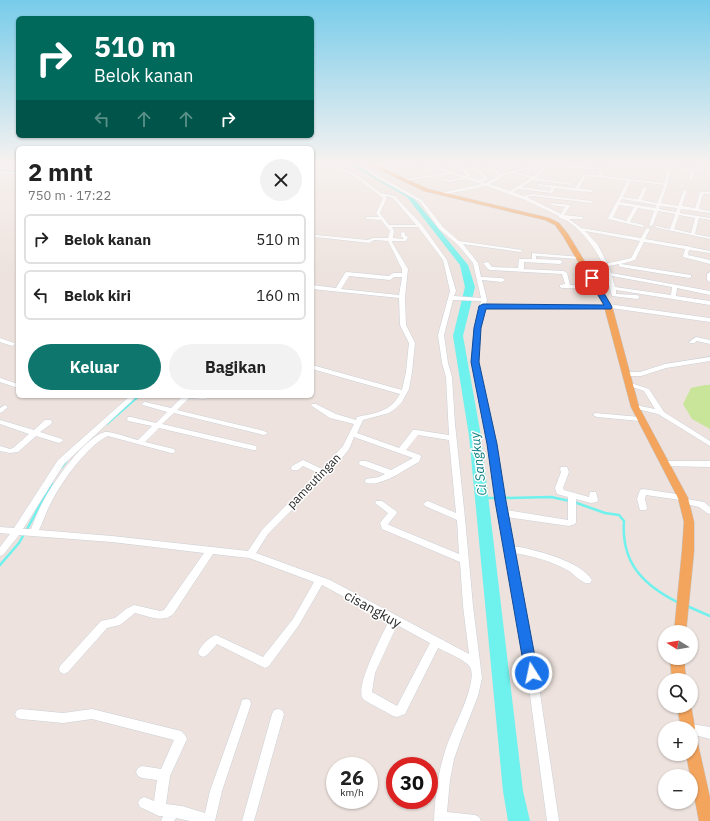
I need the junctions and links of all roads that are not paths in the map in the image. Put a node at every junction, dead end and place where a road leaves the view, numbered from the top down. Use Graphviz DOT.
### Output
graph roads {
  1 [pos="383,201"];
  2 [pos="398,201"];
  3 [pos="421,201"];
  4 [pos="471,201"];
  5 [pos="527,201"];
  6 [pos="586,201"];
  7 [pos="641,201"];
  8 [pos="682,201"];
  9 [pos="699,201"];
  10 [pos="592,202"];
  11 [pos="617,203"];
  12 [pos="552,204"];
  13 [pos="660,204"];
  14 [pos="636,207"];
  15 [pos="681,207"];
  16 [pos="656,210"];
  17 [pos="697,210"];
  18 [pos="710,212"];
  19 [pos="678,214"];
  20 [pos="562,217"];
  21 [pos="697,217"];
  22 [pos="367,218"];
  23 [pos="581,218"];
  24 [pos="382,219"];
  25 [pos="710,219"];
  26 [pos="572,223"];
  27 [pos="627,223"];
  28 [pos="557,224"];
  29 [pos="388,226"];
  30 [pos="420,226"];
  31 [pos="652,227"];
  32 [pos="579,228"];
  33 [pos="672,230"];
  34 [pos="404,233"];
  35 [pos="693,234"];
  36 [pos="316,236"];
  37 [pos="710,238"];
  38 [pos="642,239"];
  39 [pos="341,240"];
  40 [pos="390,240"];
  41 [pos="458,242"];
  42 [pos="367,245"];
  43 [pos="688,247"];
  44 [pos="520,251"];
  45 [pos="710,252"];
  46 [pos="579,258"];
  47 [pos="534,261"];
  48 [pos="560,262"];
  49 [pos="710,262"];
  50 [pos="486,263"];
  51 [pos="606,264"];
  52 [pos="614,264"];
  53 [pos="584,265"];
  54 [pos="521,270"];
  55 [pos="609,274"];
  56 [pos="710,274"];
  57 [pos="404,275"];
  58 [pos="689,276"];
  59 [pos="479,278"];
  60 [pos="502,280"];
  61 [pos="710,280"];
  62 [pos="675,286"];
  63 [pos="314,287"];
  64 [pos="597,287"];
  65 [pos="612,288"];
  66 [pos="338,290"];
  67 [pos="710,293"];
  68 [pos="614,295"];
  69 [pos="402,297"];
  70 [pos="637,297"];
  71 [pos="673,297"];
  72 [pos="453,298"];
  73 [pos="483,302"];
  74 [pos="710,303"];
  75 [pos="608,306"];
  76 [pos="617,307"];
  77 [pos="710,320"];
  78 [pos="0,340"];
  79 [pos="692,342"];
  80 [pos="710,342"];
  81 [pos="12,344"];
  82 [pos="709,360"];
  83 [pos="314,368"];
  84 [pos="626,374"];
  85 [pos="0,380"];
  86 [pos="628,384"];
  87 [pos="16,385"];
  88 [pos="404,392"];
  89 [pos="132,398"];
  90 [pos="185,398"];
  91 [pos="145,404"];
  92 [pos="314,405"];
  93 [pos="635,408"];
  94 [pos="173,410"];
  95 [pos="660,412"];
  96 [pos="597,415"];
  97 [pos="131,419"];
  98 [pos="640,419"];
  99 [pos="0,422"];
  100 [pos="48,422"];
  101 [pos="357,423"];
  102 [pos="157,425"];
  103 [pos="34,433"];
  104 [pos="264,433"];
  105 [pos="352,434"];
  106 [pos="452,438"];
  107 [pos="59,440"];
  108 [pos="139,443"];
  109 [pos="710,444"];
  110 [pos="0,448"];
  111 [pos="253,448"];
  112 [pos="171,451"];
  113 [pos="402,451"];
  114 [pos="363,463"];
  115 [pos="665,464"];
  116 [pos="709,465"];
  117 [pos="295,468"];
  118 [pos="564,469"];
  119 [pos="324,473"];
  120 [pos="391,473"];
  121 [pos="369,481"];
  122 [pos="593,494"];
  123 [pos="572,499"];
  124 [pos="684,500"];
  125 [pos="379,503"];
  126 [pos="428,504"];
  127 [pos="643,508"];
  128 [pos="710,511"];
  129 [pos="503,513"];
  130 [pos="461,518"];
  131 [pos="0,530"];
  132 [pos="25,532"];
  133 [pos="510,549"];
  134 [pos="211,550"];
  135 [pos="0,553"];
  136 [pos="250,555"];
  137 [pos="464,560"];
  138 [pos="320,580"];
  139 [pos="587,580"];
  140 [pos="394,620"];
  141 [pos="681,625"];
  142 [pos="436,642"];
  143 [pos="203,652"];
  144 [pos="475,666"];
  145 [pos="64,669"];
  146 [pos="246,704"];
  147 [pos="21,714"];
  148 [pos="278,714"];
  149 [pos="698,730"];
  150 [pos="710,733"];
  151 [pos="696,761"];
  152 [pos="142,772"];
  153 [pos="164,775"];
  154 [pos="706,793"];
  155 [pos="144,803"];
  156 [pos="159,810"];
  157 [pos="169,816"];
  158 [pos="440,819"];
  159 [pos="209,821"];
  160 [pos="248,821"];
  161 [pos="475,821"];
  162 [pos="553,821"];
  163 [pos="707,821"];
  1 -- 24 [label="street"];
  2 -- 30 [label="street"];
  3 -- 41 [label="street"];
  4 -- 28 [label="main road"];
  5 -- 20 [label="street"];
  6 -- 10 [label="street"];
  7 -- 13 [label="street"];
  8 -- 15 [label="street"];
  9 -- 17 [label="street"];
  11 -- 14 [label="street"];
  11 -- 27 [label="street"];
  12 -- 20 [label="street"];
  13 -- 15 [label="street"];
  13 -- 16 [label="street"];
  14 -- 16 [label="street"];
  14 -- 27 [label="street"];
  15 -- 17 [label="street"];
  15 -- 19 [label="street"];
  16 -- 19 [label="street"];
  16 -- 31 [label="street"];
  17 -- 18 [label="street"];
  19 -- 21 [label="street"];
  19 -- 33 [label="street"];
  20 -- 23 [label="street"];
  20 -- 26 [label="street"];
  21 -- 25 [label="street"];
  21 -- 35 [label="street"];
  22 -- 24 [label="street"];
  24 -- 29 [label="street"];
  26 -- 28 [label="street"];
  26 -- 32 [label="street"];
  27 -- 31 [label="street"];
  28 -- 46 [label="main road"];
  29 -- 30 [label="street"];
  29 -- 40 [label="street"];
  30 -- 72 [label="street"];
  31 -- 33 [label="street"];
  31 -- 38 [label="street"];
  32 -- 38 [label="street"];
  32 -- 51 [label="street"];
  33 -- 35 [label="street"];
  34 -- 40 [label="street"];
  35 -- 37 [label="street"];
  36 -- 39 [label="street"];
  38 -- 43 [label="street"];
  38 -- 52 [label="street"];
  39 -- 40 [label="street"];
  39 -- 42 [label="street"];
  40 -- 57 [label="street"];
  41 -- 44 [label="street"];
  41 -- 59 [label="street"];
  43 -- 45 [label="street"];
  43 -- 49 [label="street"];
  46 -- 47 [label="street"];
  46 -- 53 [label="main road"];
  47 -- 48 [label="street"];
  47 -- 54 [label="street"];
  50 -- 54 [label="street"];
  51 -- 52 [label="street"];
  51 -- 53 [label="street"];
  51 -- 55 [label="street"];
  52 -- 58 [label="street"];
  53 -- 64 [label="main road"];
  54 -- 64 [label="street"];
  55 -- 62 [label="street"];
  55 -- 65 [label="street"];
  56 -- 61 [label="street"];
  57 -- 66 [label="street"];
  57 -- 69 [label="street"];
  59 -- 60 [label="street"];
  59 -- 73 [label="street"];
  62 -- 67 [label="street"];
  62 -- 71 [label="street"];
  63 -- 66 [label="street"];
  64 -- 75 [label="main road"];
  65 -- 68 [label="street"];
  65 -- 71 [label="street"];
  66 -- 69 [label="street"];
  68 -- 70 [label="street"];
  68 -- 76 [label="street"];
  69 -- 88 [label="street"];
  71 -- 74 [label="street"];
  72 -- 73 [label="street"];
  72 -- 106 [label="street"];
  73 -- 75 [label="street"];
  73 -- 129 [label="street"];
  75 -- 76 [label="street"];
  75 -- 84 [label="main road"];
  76 -- 77 [label="street"];
  78 -- 81 [label="street"];
  79 -- 80 [label="street"];
  82 -- 84 [label="street"];
  83 -- 88 [label="street"];
  84 -- 86 [label="main road"];
  85 -- 87 [label="street"];
  86 -- 93 [label="main road"];
  86 -- 95 [label="street"];
  88 -- 101 [label="street"];
  89 -- 132 [label="street"];
  90 -- 94 [label="street"];
  91 -- 94 [label="street"];
  92 -- 101 [label="street"];
  93 -- 95 [label="street"];
  93 -- 98 [label="main road"];
  94 -- 102 [label="street"];
  94 -- 104 [label="street"];
  95 -- 109 [label="street"];
  96 -- 98 [label="street"];
  97 -- 102 [label="street"];
  98 -- 115 [label="main road"];
  99 -- 103 [label="street"];
  100 -- 103 [label="street"];
  101 -- 105 [label="street, pameutingan"];
  102 -- 108 [label="street"];
  102 -- 111 [label="street"];
  103 -- 107 [label="street"];
  103 -- 110 [label="street"];
  105 -- 113 [label="street"];
  105 -- 119 [label="street, pameutingan"];
  106 -- 113 [label="street"];
  106 -- 130 [label="street"];
  108 -- 112 [label="street"];
  108 -- 132 [label="street"];
  113 -- 120 [label="street"];
  114 -- 120 [label="street"];
  115 -- 116 [label="street"];
  115 -- 124 [label="main road"];
  117 -- 119 [label="street"];
  118 -- 123 [label="street"];
  119 -- 136 [label="street, pameutingan"];
  120 -- 121 [label="street"];
  122 -- 123 [label="street"];
  123 -- 129 [label="street"];
  124 -- 127 [label="street"];
  124 -- 128 [label="street"];
  124 -- 141 [label="main road"];
  125 -- 137 [label="street"];
  126 -- 130 [label="street"];
  129 -- 133 [label="street"];
  130 -- 137 [label="street"];
  131 -- 132 [label="street, cisangkuy"];
  132 -- 134 [label="street, cisangkuy"];
  132 -- 135 [label="street"];
  133 -- 139 [label="street"];
  133 -- 162 [label="street"];
  134 -- 136 [label="street, cisangkuy"];
  134 -- 145 [label="street"];
  136 -- 138 [label="street, cisangkuy"];
  137 -- 144 [label="street"];
  138 -- 140 [label="street, cisangkuy"];
  138 -- 143 [label="street"];
  140 -- 142 [label="street, cisangkuy"];
  140 -- 142 [label="street"];
  142 -- 144 [label="street, cisangkuy"];
  144 -- 158 [label="street"];
  146 -- 159 [label="street"];
  147 -- 153 [label="street"];
  148 -- 160 [label="street"];
  149 -- 150 [label="street"];
  151 -- 154 [label="main road"];
  152 -- 153 [label="street"];
  153 -- 156 [label="street"];
  154 -- 163 [label="main road"];
  155 -- 156 [label="street"];
  156 -- 157 [label="street"];
  157 -- 159 [label="street"];
  158 -- 161 [label="street"];
}
